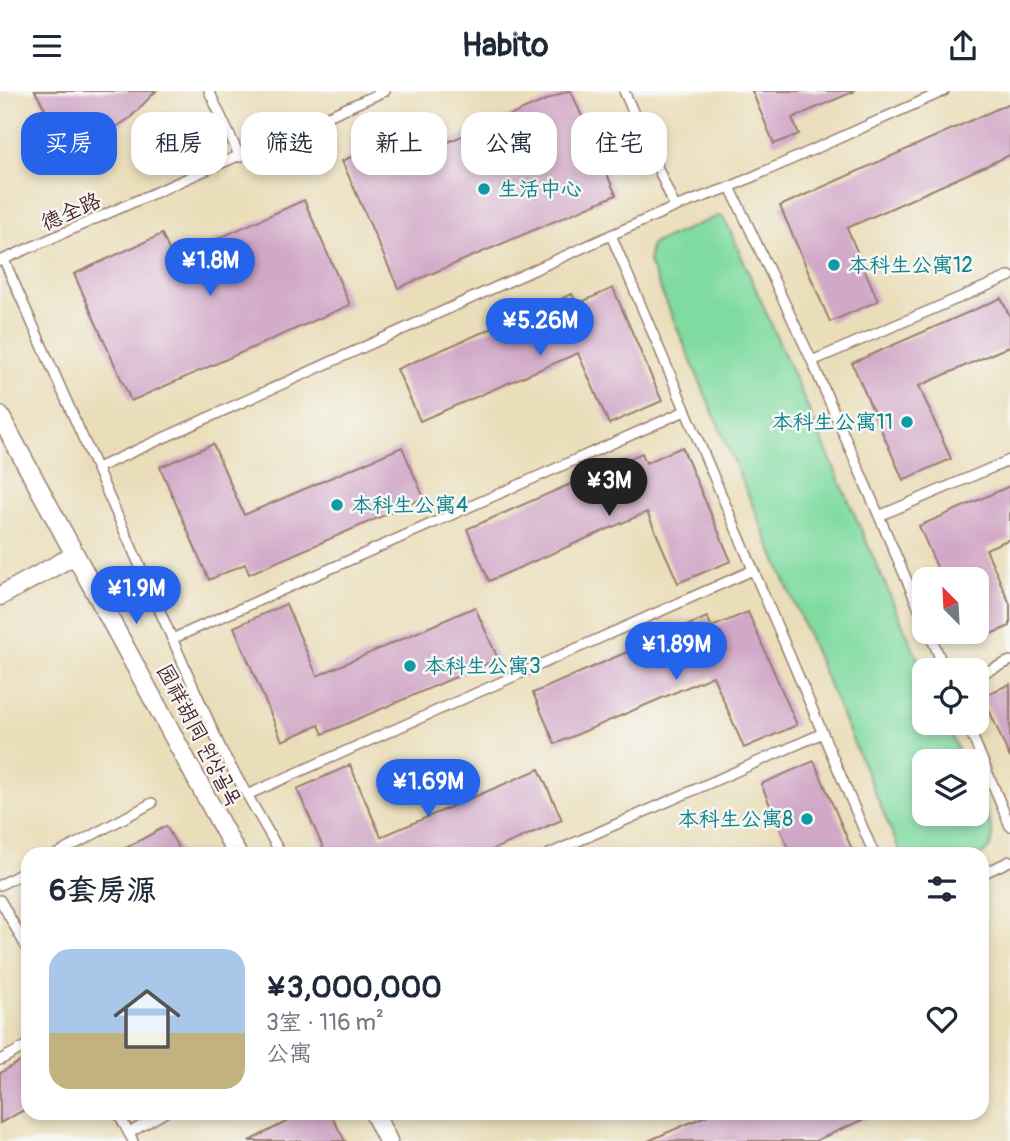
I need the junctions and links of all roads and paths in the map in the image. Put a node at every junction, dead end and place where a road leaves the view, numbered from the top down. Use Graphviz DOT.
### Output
graph roads {
  1 [pos="209,91"];
  2 [pos="385,91"];
  3 [pos="624,91"];
  4 [pos="944,91"];
  5 [pos="240,157"];
  6 [pos="730,187"];
  7 [pos="675,207"];
  8 [pos="611,236"];
  9 [pos="2,261"];
  10 [pos="1010,276"];
  11 [pos="812,361"];
  12 [pos="685,411"];
  13 [pos="0,416"];
  14 [pos="1010,460"];
  15 [pos="97,468"];
  16 [pos="879,516"];
  17 [pos="75,555"];
  18 [pos="754,570"];
  19 [pos="912,592"];
  20 [pos="0,596"];
  21 [pos="172,639"];
  22 [pos="1010,661"];
  23 [pos="989,670"];
  24 [pos="823,733"];
  25 [pos="972,735"];
  26 [pos="247,795"];
  27 [pos="152,803"];
  28 [pos="1010,826"];
  29 [pos="70,847"];
  30 [pos="233,847"];
  31 [pos="277,847"];
  32 [pos="565,847"];
  33 [pos="871,847"];
  34 [pos="1010,861"];
  35 [pos="989,871"];
  36 [pos="21,874"];
  37 [pos="0,885"];
  38 [pos="0,900"];
  39 [pos="21,938"];
  40 [pos="21,1049"];
  41 [pos="0,1060"];
  42 [pos="122,1120"];
  43 [pos="154,1120"];
  44 [pos="378,1120"];
  45 [pos="131,1137"];
  46 [pos="388,1141"];
  1 -- 5 [label="lane"];
  2 -- 5 [label="lane, 德全路"];
  3 -- 7 [label="lane"];
  4 -- 6 [label="lane"];
  5 -- 9 [label="lane, 德全路"];
  6 -- 7 [label="lane"];
  6 -- 11 [label="lane"];
  7 -- 8 [label="lane"];
  8 -- 12 [label="lane"];
  8 -- 15 [label="lane"];
  9 -- 15 [label="lane"];
  10 -- 11 [label="lane"];
  11 -- 16 [label="lane"];
  12 -- 18 [label="lane"];
  12 -- 21 [label="lane"];
  13 -- 17 [label="street, 园祥胡同 원상골목"];
  14 -- 16 [label="lane"];
  15 -- 21 [label="lane"];
  16 -- 19 [label="lane"];
  17 -- 20 [label="street"];
  17 -- 30 [label="street, 园祥胡同 원상골목"];
  18 -- 24 [label="lane"];
  18 -- 26 [label="lane"];
  21 -- 26 [label="lane"];
  22 -- 23 [label="lane"];
  24 -- 32 [label="lane"];
  24 -- 33 [label="lane"];
  25 -- 28 [label="lane"];
  26 -- 31 [label="lane"];
  27 -- 29 [label="lane"];
  34 -- 35 [label="lane"];
  36 -- 37 [label="lane"];
  38 -- 39 [label="lane"];
  40 -- 41 [label="lane"];
  42 -- 45 [label="lane"];
  43 -- 45 [label="lane"];
  44 -- 46 [label="street"];
}
